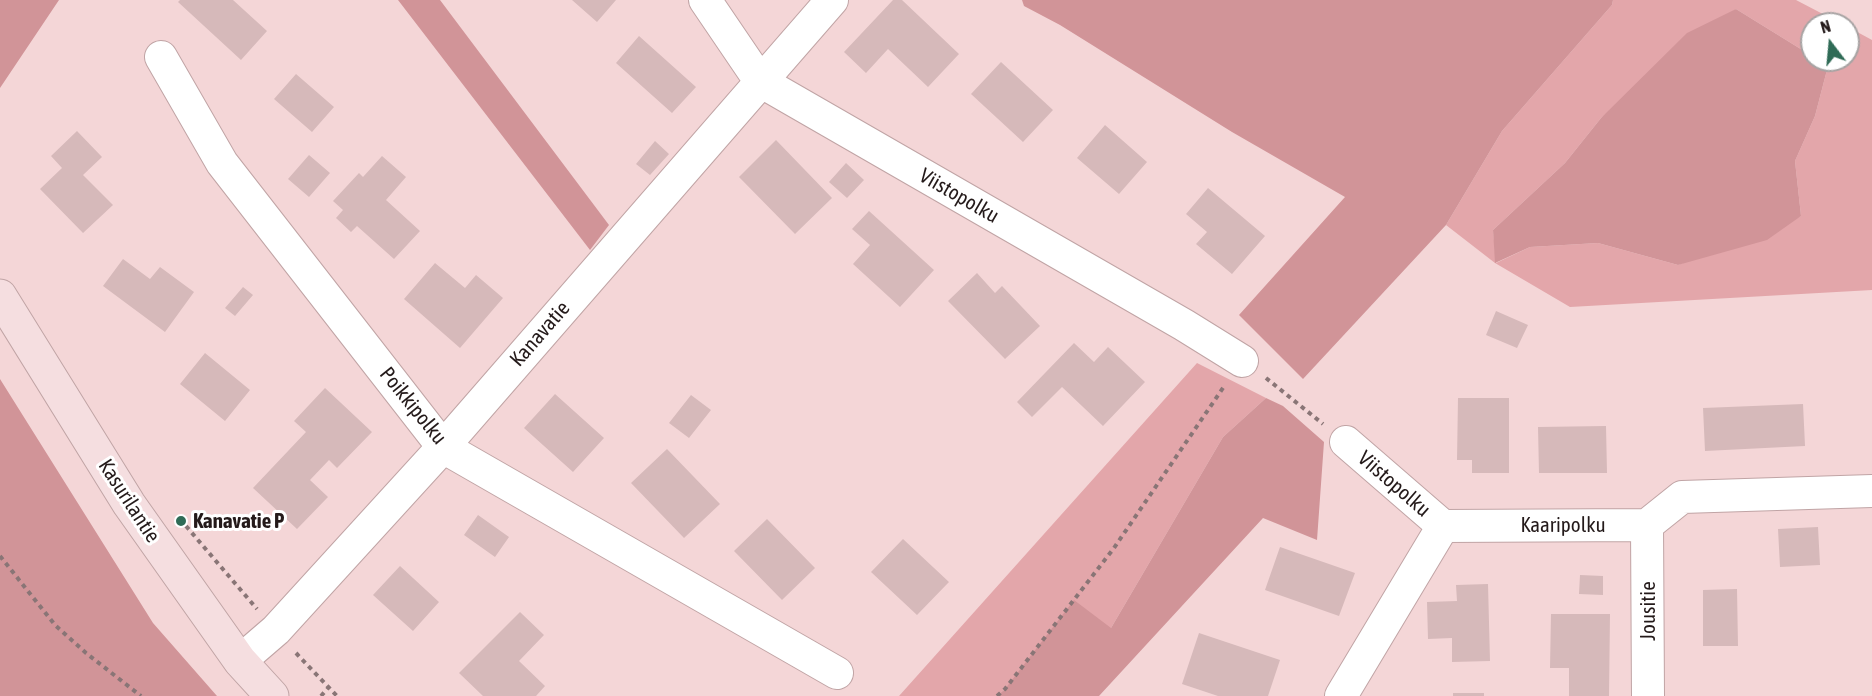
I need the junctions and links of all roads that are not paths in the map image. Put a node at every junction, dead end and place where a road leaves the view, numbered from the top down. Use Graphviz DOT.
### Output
graph roads {
  1 [pos="705,0"];
  2 [pos="832,0"];
  3 [pos="161,57"];
  4 [pos="760,81"];
  5 [pos="0,296"];
  6 [pos="1242,361"];
  7 [pos="1346,442"];
  8 [pos="443,447"];
  9 [pos="1872,491"];
  10 [pos="1647,525"];
  11 [pos="1443,526"];
  12 [pos="240,661"];
  13 [pos="837,673"];
  14 [pos="272,696"];
  15 [pos="1341,696"];
  16 [pos="1648,696"];
  1 -- 4 [label="street, Viistopolku"];
  2 -- 4 [label="street, Kanavatie"];
  3 -- 8 [label="street, Poikkipolku"];
  4 -- 6 [label="street, Viistopolku"];
  4 -- 8 [label="street, Kanavatie"];
  5 -- 12 [label="street, Kasurilantie"];
  7 -- 11 [label="street, Viistopolku"];
  8 -- 12 [label="street, Kanavatie"];
  8 -- 13 [label="street, Poikkipolku"];
  9 -- 10 [label="street"];
  10 -- 11 [label="street, Kaaripolku"];
  10 -- 16 [label="street, Jousitie"];
  11 -- 15 [label="street"];
  12 -- 14 [label="street, Kasurilantie"];
}
